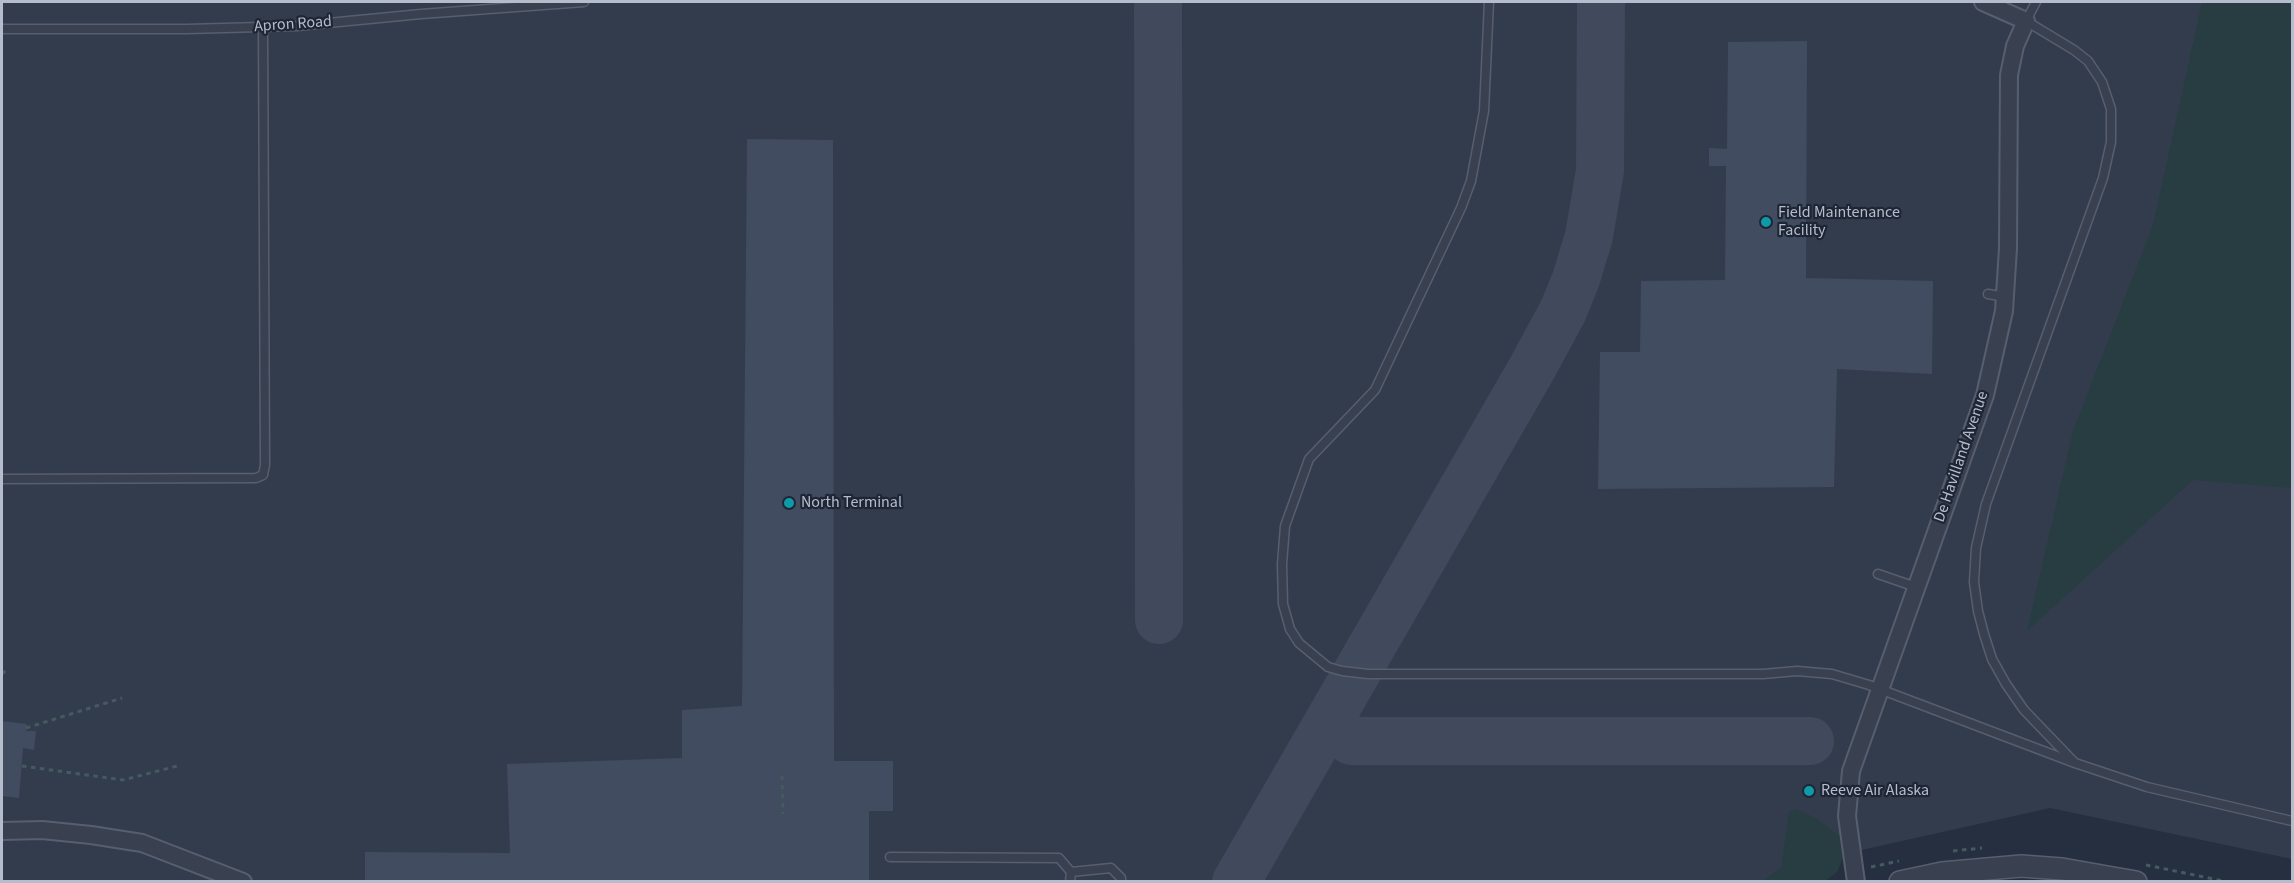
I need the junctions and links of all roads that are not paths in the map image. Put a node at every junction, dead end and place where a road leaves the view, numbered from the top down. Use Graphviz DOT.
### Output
graph roads {
  1 [pos="584,2"];
  2 [pos="1489,2"];
  3 [pos="1983,2"];
  4 [pos="2036,2"];
  5 [pos="2026,21"];
  6 [pos="263,27"];
  7 [pos="2,29"];
  8 [pos="1989,294"];
  9 [pos="2006,297"];
  10 [pos="2,479"];
  11 [pos="1878,573"];
  12 [pos="1916,587"];
  13 [pos="1879,689"];
  14 [pos="2075,763"];
  15 [pos="2292,821"];
  16 [pos="2,831"];
  17 [pos="890,856"];
  18 [pos="1070,877"];
  19 [pos="2107,879"];
  20 [pos="243,882"];
  21 [pos="1121,882"];
  22 [pos="1856,882"];
  23 [pos="1900,882"];
  24 [pos="2136,882"];
  1 -- 6 [label="lane, Apron Road"];
  2 -- 13 [label="lane"];
  3 -- 5 [label="street"];
  4 -- 5 [label="lane"];
  5 -- 9 [label="street, De Havilland Avenue"];
  5 -- 14 [label="lane"];
  6 -- 7 [label="lane, Apron Road"];
  6 -- 10 [label="lane"];
  8 -- 9 [label="lane"];
  9 -- 12 [label="street, De Havilland Avenue"];
  11 -- 12 [label="lane"];
  12 -- 13 [label="street, De Havilland Avenue"];
  13 -- 14 [label="lane"];
  13 -- 22 [label="street, De Havilland Avenue"];
  14 -- 15 [label="lane"];
  16 -- 20 [label="street"];
  17 -- 18 [label="lane"];
  18 -- 21 [label="lane"];
  19 -- 23 [label="street"];
  19 -- 24 [label="street"];
}
